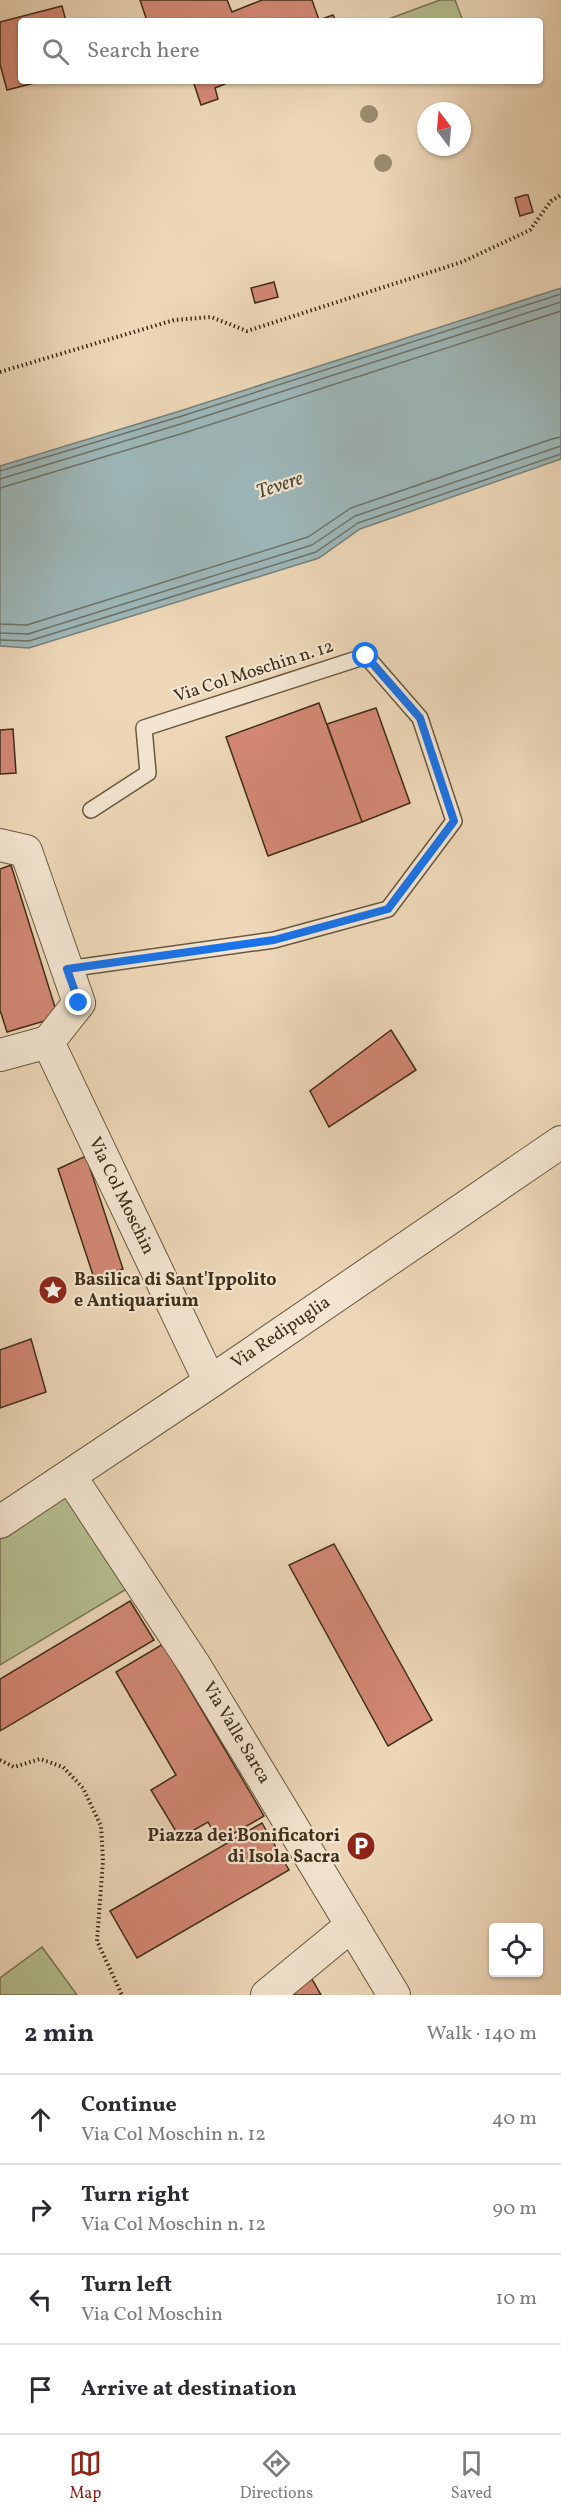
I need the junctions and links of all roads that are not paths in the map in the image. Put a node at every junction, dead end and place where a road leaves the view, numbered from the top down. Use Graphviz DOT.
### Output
graph roads {
  1 [pos="91,810"];
  2 [pos="0,845"];
  3 [pos="67,969"];
  4 [pos="48,1042"];
  5 [pos="0,1055"];
  6 [pos="561,1143"];
  7 [pos="210,1382"];
  8 [pos="70,1476"];
  9 [pos="0,1522"];
  10 [pos="352,1925"];
  11 [pos="267,1995"];
  12 [pos="394,1995"];
  1 -- 3 [label="lane, Via Col Moschin n. 12"];
  2 -- 3 [label="street"];
  3 -- 4 [label="street"];
  4 -- 5 [label="street"];
  4 -- 7 [label="street, Via Col Moschin"];
  6 -- 7 [label="street, Via Redipuglia"];
  7 -- 8 [label="street, Via Redipuglia"];
  8 -- 9 [label="street, Via Redipuglia"];
  8 -- 10 [label="street, Via Valle Sarca"];
  10 -- 11 [label="street"];
  10 -- 12 [label="street, Via Valle Sarca"];
}
